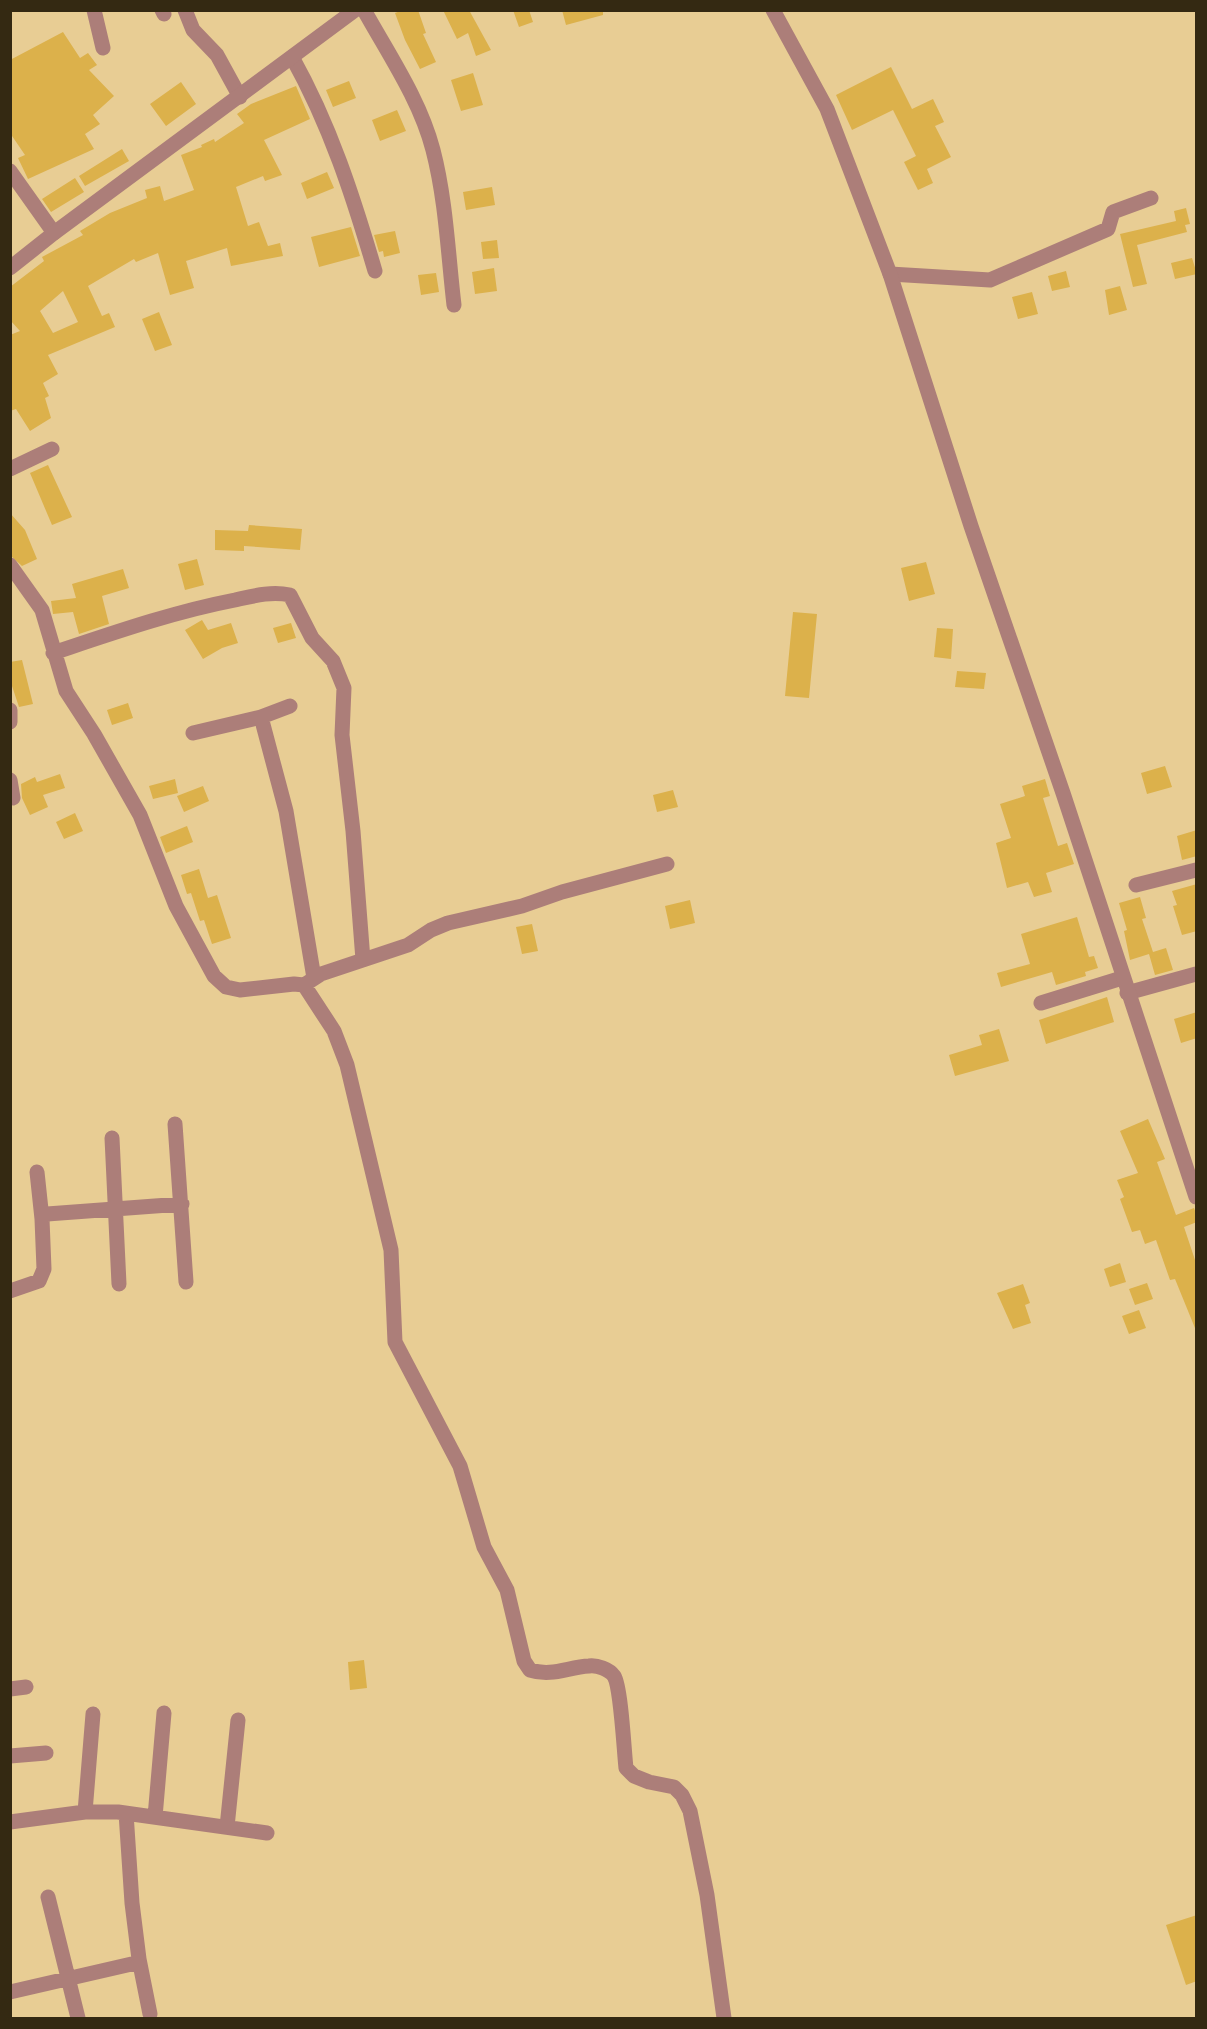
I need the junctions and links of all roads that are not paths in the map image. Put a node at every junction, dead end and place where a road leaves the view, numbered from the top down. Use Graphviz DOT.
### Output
graph roads {
  1 [pos="94,10"];
  2 [pos="185,10"];
  3 [pos="356,10"];
  4 [pos="364,10"];
  5 [pos="773,10"];
  6 [pos="103,48"];
  7 [pos="292,57"];
  8 [pos="240,97"];
  9 [pos="10,171"];
  10 [pos="1151,198"];
  11 [pos="54,233"];
  12 [pos="10,268"];
  13 [pos="375,271"];
  14 [pos="890,274"];
  15 [pos="454,305"];
  16 [pos="52,449"];
  17 [pos="10,469"];
  18 [pos="12,573"];
  19 [pos="52,653"];
  20 [pos="291,706"];
  21 [pos="10,710"];
  22 [pos="261,717"];
  23 [pos="10,722"];
  24 [pos="193,733"];
  25 [pos="10,780"];
  26 [pos="13,798"];
  27 [pos="666,864"];
  28 [pos="1196,871"];
  29 [pos="1136,885"];
  30 [pos="363,960"];
  31 [pos="1197,974"];
  32 [pos="1122,978"];
  33 [pos="309,981"];
  34 [pos="1127,993"];
  35 [pos="1041,1003"];
  36 [pos="176,1124"];
  37 [pos="112,1138"];
  38 [pos="37,1172"];
  39 [pos="1197,1197"];
  40 [pos="182,1204"];
  41 [pos="117,1209"];
  42 [pos="42,1219"];
  43 [pos="186,1282"];
  44 [pos="119,1284"];
  45 [pos="10,1290"];
  46 [pos="164,1713"];
  47 [pos="93,1714"];
  48 [pos="238,1720"];
  49 [pos="45,1753"];
  50 [pos="10,1756"];
  51 [pos="85,1812"];
  52 [pos="126,1813"];
  53 [pos="156,1818"];
  54 [pos="10,1822"];
  55 [pos="227,1827"];
  56 [pos="267,1833"];
  57 [pos="48,1897"];
  58 [pos="139,1959"];
  59 [pos="68,1978"];
  60 [pos="10,1992"];
  61 [pos="150,2014"];
  62 [pos="78,2019"];
  63 [pos="724,2019"];
  1 -- 6 [label="street"];
  2 -- 8 [label="street"];
  3 -- 7 [label="street"];
  4 -- 15 [label="street"];
  5 -- 14 [label="street"];
  7 -- 8 [label="street"];
  7 -- 13 [label="street"];
  8 -- 11 [label="street"];
  9 -- 11 [label="street"];
  10 -- 14 [label="street"];
  11 -- 12 [label="street"];
  14 -- 32 [label="street"];
  16 -- 17 [label="street"];
  18 -- 19 [label="street"];
  19 -- 30 [label="street"];
  19 -- 33 [label="street"];
  20 -- 22 [label="street"];
  21 -- 23 [label="street"];
  22 -- 24 [label="street"];
  22 -- 33 [label="street"];
  25 -- 26 [label="street"];
  27 -- 30 [label="street"];
  28 -- 29 [label="street"];
  30 -- 33 [label="street"];
  31 -- 34 [label="street"];
  32 -- 34 [label="street"];
  32 -- 35 [label="street"];
  33 -- 63 [label="street"];
  34 -- 39 [label="street"];
  36 -- 40 [label="street"];
  37 -- 41 [label="street"];
  38 -- 42 [label="street"];
  40 -- 41 [label="street"];
  40 -- 43 [label="street"];
  41 -- 42 [label="street"];
  41 -- 44 [label="street"];
  42 -- 45 [label="street"];
  46 -- 53 [label="street"];
  47 -- 51 [label="street"];
  48 -- 55 [label="street"];
  49 -- 50 [label="street"];
  51 -- 52 [label="street"];
  51 -- 54 [label="street"];
  52 -- 53 [label="street"];
  52 -- 58 [label="street"];
  53 -- 55 [label="street"];
  55 -- 56 [label="street"];
  57 -- 59 [label="street"];
  58 -- 59 [label="street"];
  58 -- 61 [label="street"];
  59 -- 60 [label="street"];
  59 -- 62 [label="street"];
}
